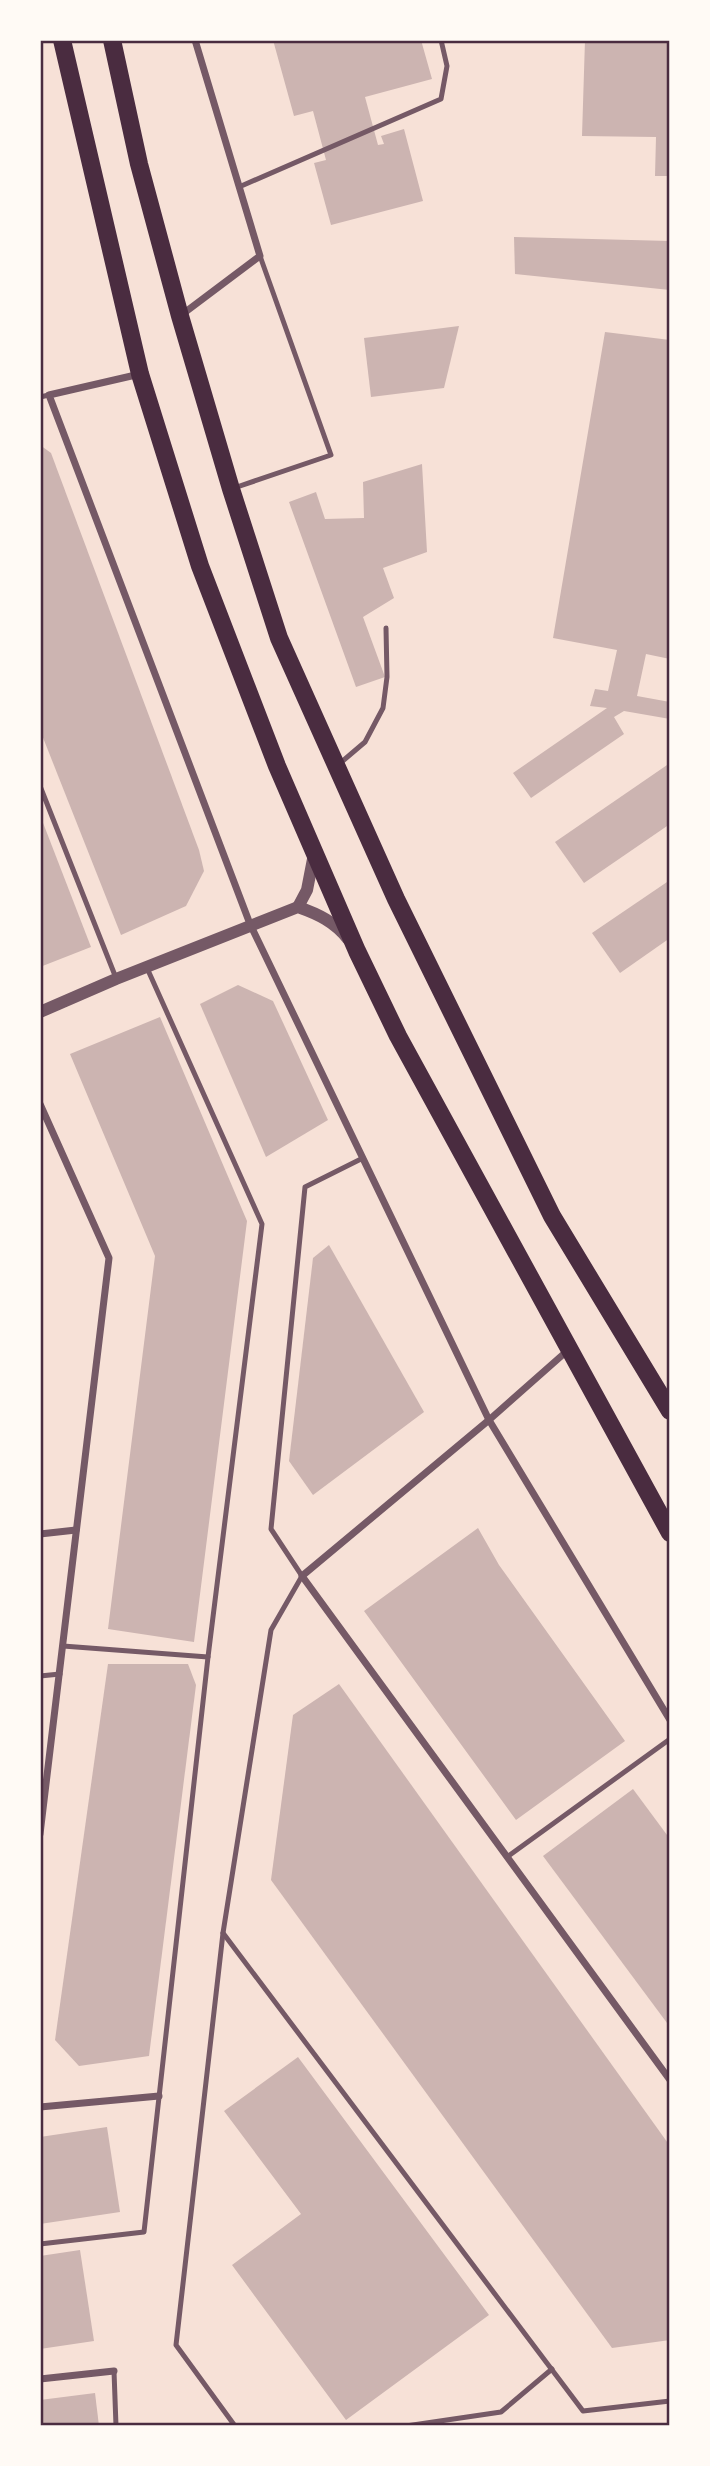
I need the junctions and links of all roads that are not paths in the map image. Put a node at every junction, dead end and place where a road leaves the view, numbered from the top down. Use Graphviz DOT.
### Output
graph roads {
  1 [pos="62,40"];
  2 [pos="112,40"];
  3 [pos="195,40"];
  4 [pos="442,40"];
  5 [pos="239,187"];
  6 [pos="260,256"];
  7 [pos="180,316"];
  8 [pos="140,373"];
  9 [pos="45,396"];
  10 [pos="230,489"];
  11 [pos="386,628"];
  12 [pos="335,767"];
  13 [pos="40,786"];
  14 [pos="314,852"];
  15 [pos="298,907"];
  16 [pos="250,925"];
  17 [pos="357,951"];
  18 [pos="147,968"];
  19 [pos="116,979"];
  20 [pos="40,1012"];
  21 [pos="40,1104"];
  22 [pos="363,1158"];
  23 [pos="570,1349"];
  24 [pos="670,1410"];
  25 [pos="489,1420"];
  26 [pos="76,1530"];
  27 [pos="670,1533"];
  28 [pos="40,1534"];
  29 [pos="302,1576"];
  30 [pos="63,1646"];
  31 [pos="208,1657"];
  32 [pos="60,1674"];
  33 [pos="40,1676"];
  34 [pos="670,1720"];
  35 [pos="670,1739"];
  36 [pos="42,1809"];
  37 [pos="40,1834"];
  38 [pos="507,1857"];
  39 [pos="223,1933"];
  40 [pos="670,2080"];
  41 [pos="159,2096"];
  42 [pos="40,2107"];
  43 [pos="40,2244"];
  44 [pos="552,2369"];
  45 [pos="114,2371"];
  46 [pos="40,2379"];
  47 [pos="670,2401"];
  48 [pos="116,2426"];
  49 [pos="235,2426"];
  50 [pos="407,2426"];
  1 -- 8 [label="main road"];
  2 -- 7 [label="main road"];
  3 -- 5 [label="street"];
  4 -- 5 [label="lane"];
  5 -- 6 [label="street"];
  6 -- 7 [label="street"];
  6 -- 10 [label="lane"];
  7 -- 10 [label="main road"];
  8 -- 9 [label="street"];
  8 -- 14 [label="main road"];
  9 -- 16 [label="street"];
  10 -- 12 [label="main road"];
  11 -- 12 [label="lane"];
  12 -- 24 [label="main road"];
  13 -- 19 [label="lane"];
  14 -- 15 [label="street"];
  14 -- 17 [label="main road"];
  15 -- 16 [label="street"];
  15 -- 17 [label="street"];
  16 -- 18 [label="street"];
  16 -- 22 [label="street"];
  17 -- 23 [label="main road"];
  18 -- 19 [label="street"];
  18 -- 31 [label="lane"];
  19 -- 20 [label="street"];
  21 -- 26 [label="street"];
  22 -- 25 [label="street"];
  22 -- 29 [label="lane"];
  23 -- 25 [label="street"];
  23 -- 27 [label="main road"];
  25 -- 29 [label="street"];
  25 -- 34 [label="street"];
  26 -- 28 [label="street"];
  26 -- 30 [label="street"];
  29 -- 38 [label="street"];
  29 -- 39 [label="lane"];
  30 -- 31 [label="lane"];
  30 -- 32 [label="street"];
  31 -- 41 [label="lane"];
  32 -- 33 [label="lane"];
  32 -- 36 [label="street"];
  35 -- 38 [label="lane"];
  36 -- 37 [label="street"];
  38 -- 40 [label="street"];
  39 -- 44 [label="lane"];
  39 -- 49 [label="lane"];
  41 -- 42 [label="street"];
  41 -- 43 [label="lane"];
  44 -- 47 [label="lane"];
  44 -- 50 [label="lane"];
  45 -- 46 [label="street"];
  45 -- 48 [label="lane"];
}
